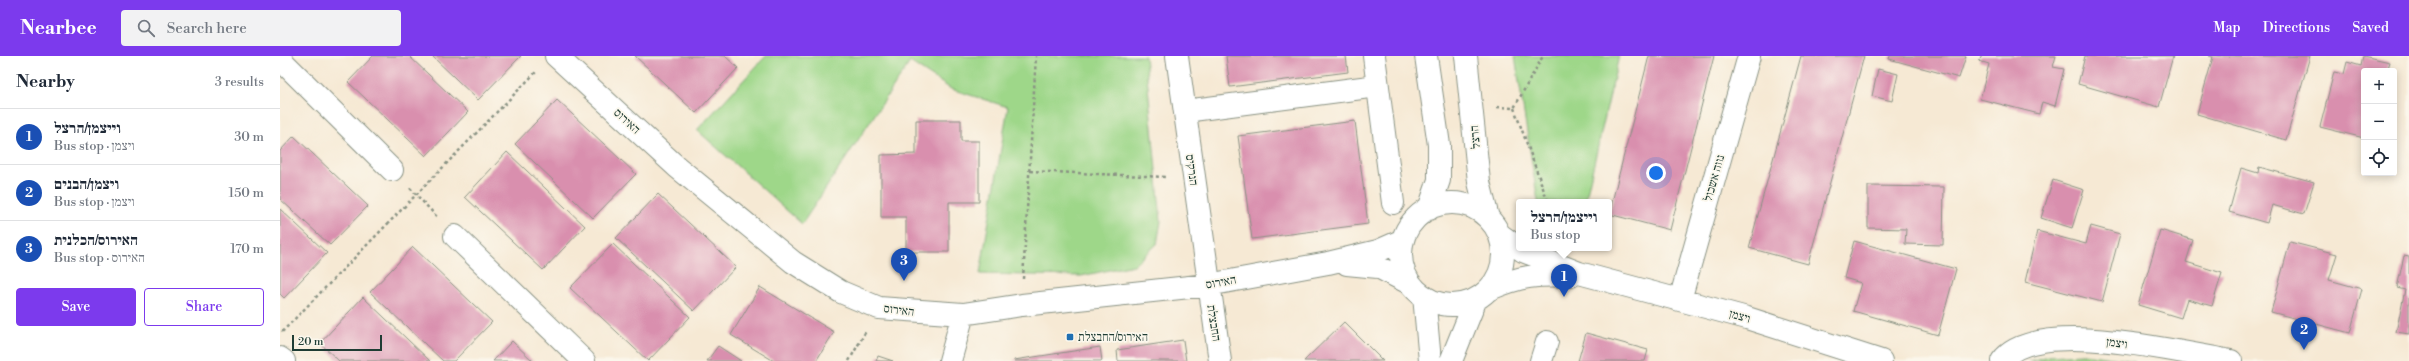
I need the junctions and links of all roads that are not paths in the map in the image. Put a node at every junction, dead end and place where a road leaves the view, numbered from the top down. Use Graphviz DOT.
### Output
graph roads {
  1 [pos="1177,56"];
  2 [pos="1374,56"];
  3 [pos="1426,56"];
  4 [pos="1466,56"];
  5 [pos="1749,56"];
  6 [pos="280,59"];
  7 [pos="548,62"];
  8 [pos="1378,86"];
  9 [pos="1184,111"];
  10 [pos="392,170"];
  11 [pos="1393,203"];
  12 [pos="1429,209"];
  13 [pos="1493,226"];
  14 [pos="455,236"];
  15 [pos="1403,240"];
  16 [pos="1516,245"];
  17 [pos="1523,251"];
  18 [pos="1328,263"];
  19 [pos="1596,277"];
  20 [pos="1208,285"];
  21 [pos="1417,290"];
  22 [pos="1483,294"];
  23 [pos="1680,300"];
  24 [pos="963,314"];
  25 [pos="280,358"];
  26 [pos="2001,359"];
  27 [pos="284,361"];
  28 [pos="584,361"];
  29 [pos="950,361"];
  30 [pos="1220,361"];
  31 [pos="1430,361"];
  32 [pos="1451,361"];
  33 [pos="1881,361"];
  34 [pos="2231,361"];
  1 -- 9 [label="street, הנרקיס"];
  2 -- 8 [label="street"];
  3 -- 12 [label="street"];
  4 -- 13 [label="street, הרצל"];
  5 -- 23 [label="street, נווה אשכול"];
  6 -- 10 [label="street"];
  7 -- 24 [label="street, האירוס"];
  8 -- 9 [label="street"];
  8 -- 11 [label="street"];
  9 -- 20 [label="street, הנרקיס"];
  12 -- 13 [label="street"];
  12 -- 15 [label="street"];
  13 -- 16 [label="street, ויצמן"];
  13 -- 22 [label="street"];
  14 -- 28 [label="street"];
  15 -- 18 [label="street, האירוס"];
  15 -- 21 [label="street"];
  17 -- 19 [label="street, ויצמן"];
  18 -- 20 [label="street, האירוס"];
  18 -- 21 [label="street, האירוס"];
  19 -- 22 [label="street, ויצמן"];
  19 -- 23 [label="street, ויצמן"];
  20 -- 24 [label="street, האירוס"];
  20 -- 30 [label="street, החבצלת"];
  21 -- 22 [label="street"];
  21 -- 31 [label="street"];
  22 -- 32 [label="street"];
  23 -- 33 [label="street, ויצמן"];
  24 -- 29 [label="street"];
  25 -- 27 [label="street"];
  26 -- 34 [label="street, ויצמן"];
}
